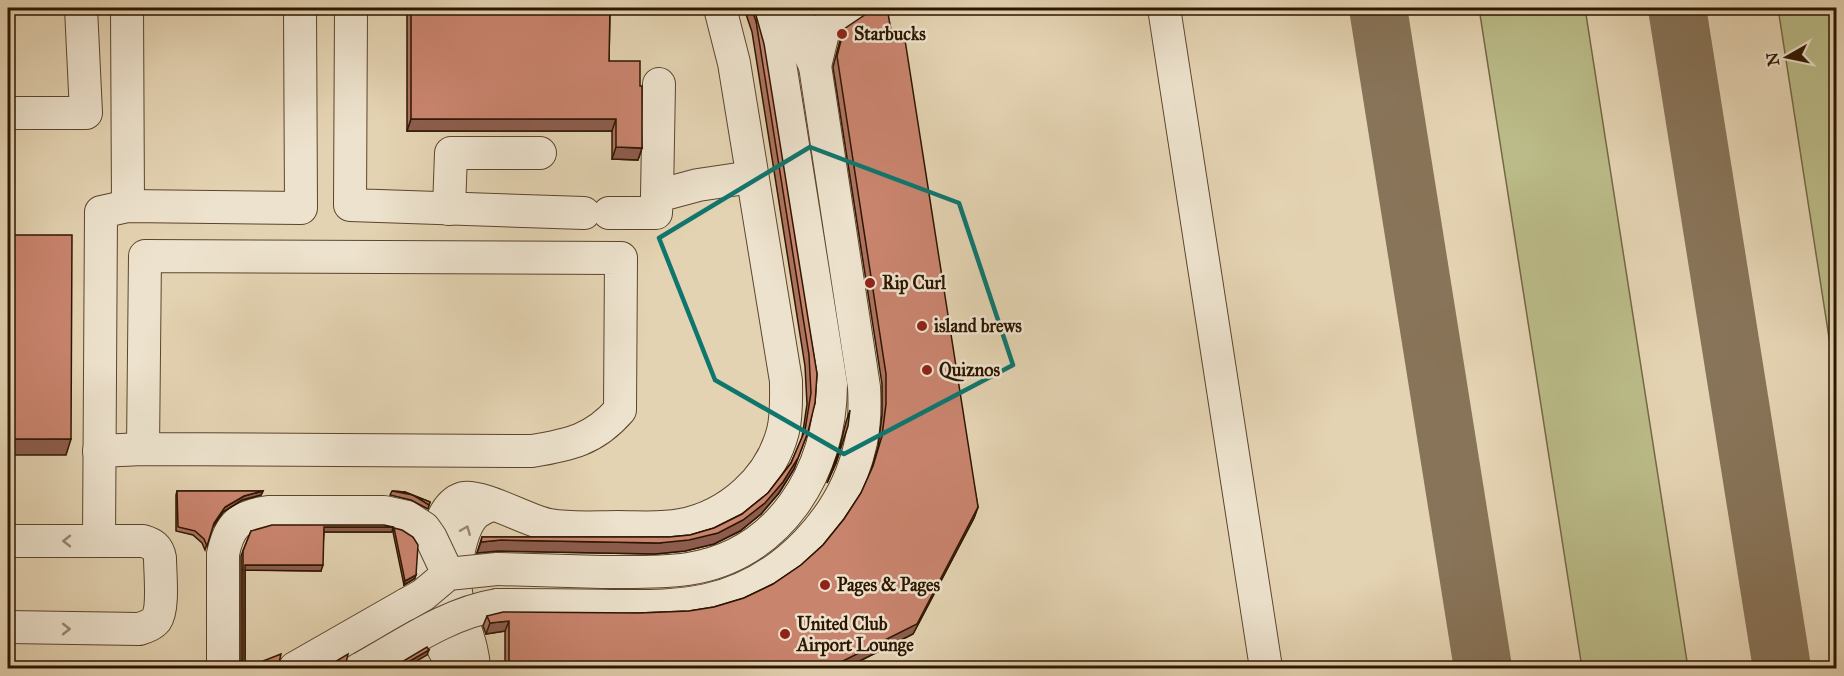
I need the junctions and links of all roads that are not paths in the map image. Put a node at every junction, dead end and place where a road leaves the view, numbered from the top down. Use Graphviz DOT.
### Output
graph roads {
  1 [pos="81,8"];
  2 [pos="127,8"];
  3 [pos="300,8"];
  4 [pos="351,8"];
  5 [pos="720,8"];
  6 [pos="766,8"];
  7 [pos="797,8"];
  8 [pos="854,8"];
  9 [pos="1164,8"];
  10 [pos="815,66"];
  11 [pos="659,84"];
  12 [pos="8,113"];
  13 [pos="540,153"];
  14 [pos="752,177"];
  15 [pos="301,187"];
  16 [pos="350,196"];
  17 [pos="657,196"];
  18 [pos="128,206"];
  19 [pos="449,209"];
  20 [pos="355,257"];
  21 [pos="143,448"];
  22 [pos="99,451"];
  23 [pos="492,504"];
  24 [pos="8,541"];
  25 [pos="99,541"];
  26 [pos="448,574"];
  27 [pos="8,627"];
  28 [pos="223,669"];
  29 [pos="294,669"];
  30 [pos="362,669"];
  31 [pos="456,669"];
  32 [pos="474,669"];
  33 [pos="1266,669"];
  1 -- 12 [label="lane"];
  2 -- 18 [label="lane"];
  3 -- 15 [label="lane"];
  4 -- 16 [label="lane"];
  5 -- 14 [label="lane"];
  6 -- 26 [label="lane, bridge"];
  7 -- 10 [label="lane"];
  8 -- 10 [label="lane"];
  9 -- 33 [label="lane"];
  10 -- 30 [label="lane, bridge"];
  11 -- 17 [label="lane"];
  13 -- 19 [label="lane"];
  14 -- 17 [label="lane"];
  14 -- 23 [label="lane"];
  15 -- 16 [label="lane"];
  15 -- 18 [label="lane"];
  16 -- 19 [label="lane"];
  16 -- 20 [label="lane"];
  17 -- 19 [label="lane"];
  18 -- 22 [label="lane"];
  20 -- 21 [label="lane"];
  20 -- 21 [label="lane"];
  21 -- 22 [label="lane"];
  22 -- 25 [label="lane"];
  23 -- 31 [label="lane"];
  32 -- 23 [label="lane, one-way"];
  25 -- 24 [label="lane, one-way"];
  27 -- 25 [label="lane, one-way"];
  26 -- 28 [label="lane, bridge"];
  26 -- 29 [label="lane, bridge"];
}
